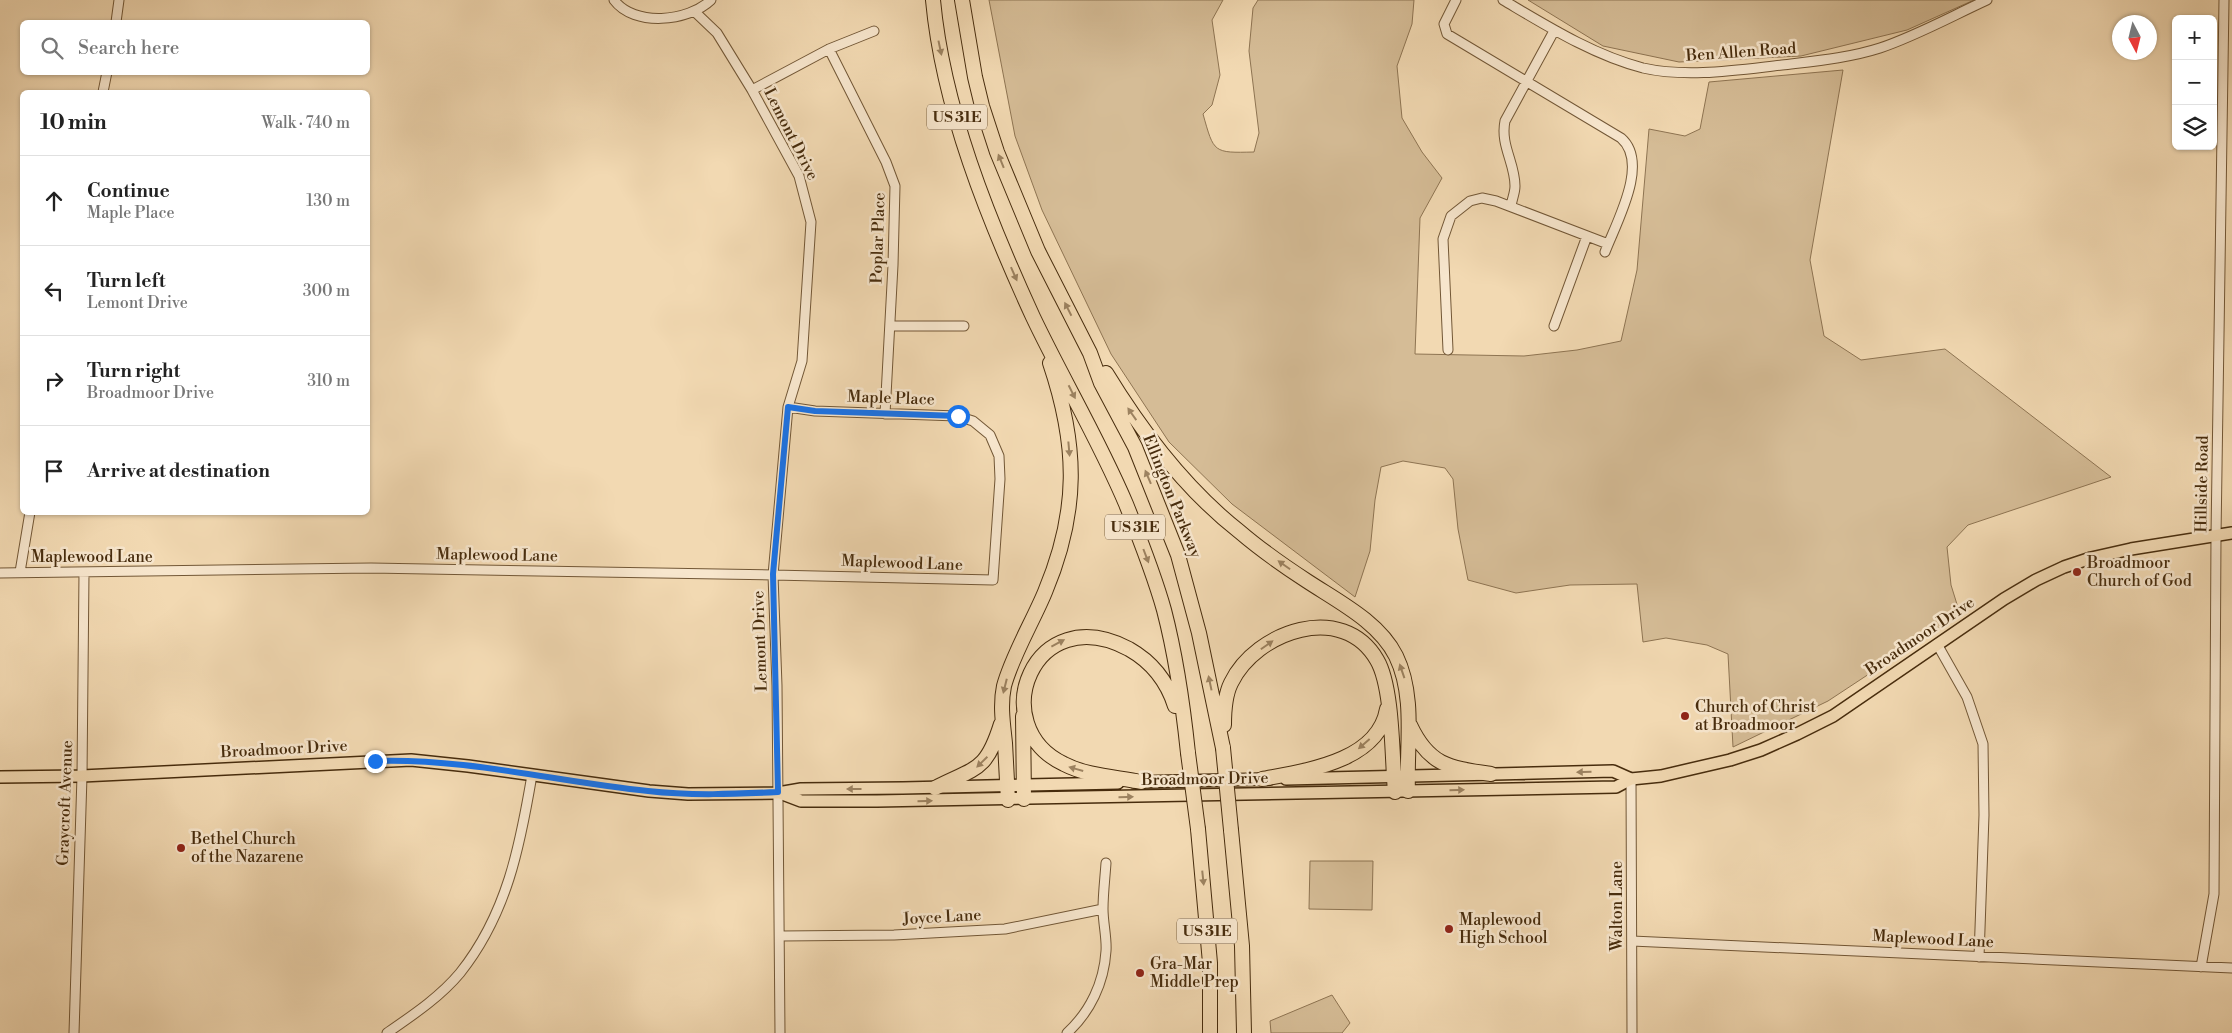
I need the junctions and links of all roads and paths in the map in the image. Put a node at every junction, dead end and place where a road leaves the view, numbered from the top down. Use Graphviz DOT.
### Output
graph roads {
  1 [pos="120,0"];
  2 [pos="614,0"];
  3 [pos="711,0"];
  4 [pos="933,0"];
  5 [pos="962,0"];
  6 [pos="1456,0"];
  7 [pos="1503,0"];
  8 [pos="1987,0"];
  9 [pos="2224,0"];
  10 [pos="695,12"];
  11 [pos="116,20"];
  12 [pos="874,31"];
  13 [pos="1554,31"];
  14 [pos="829,49"];
  15 [pos="106,75"];
  16 [pos="1526,82"];
  17 [pos="103,90"];
  18 [pos="752,90"];
  19 [pos="1511,206"];
  20 [pos="1587,236"];
  21 [pos="1034,318"];
  22 [pos="890,326"];
  23 [pos="964,326"];
  24 [pos="1554,326"];
  25 [pos="1448,350"];
  26 [pos="1090,353"];
  27 [pos="788,407"];
  28 [pos="885,414"];
  29 [pos="30,515"];
  30 [pos="2232,533"];
  31 [pos="2216,536"];
  32 [pos="20,572"];
  33 [pos="0,573"];
  34 [pos="84,573"];
  35 [pos="773,574"];
  36 [pos="993,580"];
  37 [pos="1937,644"];
  38 [pos="1024,700"];
  39 [pos="1388,703"];
  40 [pos="1002,718"];
  41 [pos="1408,719"];
  42 [pos="1223,748"];
  43 [pos="1188,753"];
  44 [pos="1491,774"];
  45 [pos="532,775"];
  46 [pos="82,776"];
  47 [pos="1400,776"];
  48 [pos="0,777"];
  49 [pos="1262,779"];
  50 [pos="1631,779"];
  51 [pos="1141,782"];
  52 [pos="935,788"];
  53 [pos="778,792"];
  54 [pos="1024,792"];
  55 [pos="1401,792"];
  56 [pos="1008,793"];
  57 [pos="1106,863"];
  58 [pos="1103,909"];
  59 [pos="781,936"];
  60 [pos="1632,941"];
  61 [pos="1979,956"];
  62 [pos="2200,966"];
  63 [pos="2232,968"];
  64 [pos="74,1033"];
  65 [pos="387,1033"];
  66 [pos="780,1033"];
  67 [pos="1067,1033"];
  68 [pos="1210,1033"];
  69 [pos="1244,1033"];
  70 [pos="1632,1033"];
  1 -- 11 [label="street"];
  2 -- 10 [label="street"];
  3 -- 10 [label="street"];
  4 -- 21 [label="highway, US 31E, one-way"];
  26 -- 5 [label="highway, Ellington Parkway / US 31E, one-way"];
  6 -- 16 [label="street"];
  7 -- 13 [label="street, Ben Allen Road"];
  8 -- 13 [label="street, Ben Allen Road"];
  9 -- 31 [label="street, Hillside Road"];
  10 -- 18 [label="street, Lemont Drive"];
  12 -- 14 [label="street"];
  13 -- 16 [label="street"];
  14 -- 18 [label="street"];
  14 -- 22 [label="street, Poplar Place"];
  15 -- 17 [label="street"];
  16 -- 19 [label="street"];
  16 -- 20 [label="street"];
  18 -- 27 [label="street, Lemont Drive"];
  19 -- 20 [label="street"];
  19 -- 25 [label="street"];
  20 -- 24 [label="street"];
  21 -- 40 [label="highway, one-way"];
  21 -- 43 [label="highway, US 31E, one-way"];
  22 -- 23 [label="street"];
  22 -- 28 [label="street, Poplar Place"];
  41 -- 26 [label="highway, one-way"];
  42 -- 26 [label="highway, Ellington Parkway / US 31E, one-way"];
  27 -- 28 [label="street, Maple Place"];
  27 -- 35 [label="street, Lemont Drive"];
  28 -- 36 [label="street, Maple Place"];
  29 -- 32 [label="street"];
  30 -- 31 [label="main road, Broadmoor Drive"];
  31 -- 37 [label="main road, Broadmoor Drive"];
  31 -- 62 [label="street, Hillside Road"];
  32 -- 33 [label="street, Maplewood Lane"];
  32 -- 34 [label="street, Maplewood Lane"];
  34 -- 35 [label="street, Maplewood Lane"];
  34 -- 46 [label="street, Graycroft Avenue"];
  35 -- 36 [label="street, Maplewood Lane"];
  35 -- 53 [label="street, Lemont Drive"];
  37 -- 50 [label="main road, Broadmoor Drive"];
  37 -- 61 [label="street"];
  38 -- 43 [label="highway, one-way"];
  51 -- 38 [label="highway, one-way"];
  38 -- 54 [label="highway"];
  42 -- 39 [label="highway, one-way"];
  39 -- 47 [label="highway"];
  39 -- 49 [label="highway, one-way"];
  40 -- 52 [label="highway, one-way"];
  40 -- 56 [label="highway"];
  41 -- 44 [label="highway"];
  41 -- 47 [label="highway"];
  42 -- 69 [label="highway, Ellington Parkway / US 31E, bridge"];
  43 -- 68 [label="highway, US 31E, one-way, bridge"];
  44 -- 47 [label="main road, Broadmoor Drive"];
  50 -- 44 [label="main road, Broadmoor Drive, one-way"];
  45 -- 46 [label="main road, Broadmoor Drive"];
  45 -- 53 [label="main road, Broadmoor Drive"];
  45 -- 65 [label="street"];
  46 -- 48 [label="main road, Broadmoor Drive"];
  46 -- 64 [label="street, Graycroft Avenue"];
  47 -- 49 [label="main road, Broadmoor Drive"];
  47 -- 55 [label="highway"];
  49 -- 51 [label="main road, Broadmoor Drive"];
  55 -- 50 [label="main road, Broadmoor Drive, one-way"];
  50 -- 60 [label="street, Walton Lane"];
  51 -- 54 [label="main road, Broadmoor Drive"];
  52 -- 53 [label="main road, Broadmoor Drive, one-way"];
  52 -- 56 [label="main road, Broadmoor Drive"];
  53 -- 56 [label="main road, Broadmoor Drive, one-way"];
  53 -- 59 [label="street, Lemont Drive"];
  54 -- 55 [label="main road, Broadmoor Drive, one-way"];
  54 -- 56 [label="main road, Broadmoor Drive"];
  57 -- 58 [label="street"];
  58 -- 59 [label="street, Joyce Lane"];
  58 -- 67 [label="street"];
  59 -- 66 [label="street, Lemont Drive"];
  60 -- 61 [label="street, Maplewood Lane"];
  60 -- 70 [label="street, Walton Lane"];
  61 -- 62 [label="street, Maplewood Lane"];
  62 -- 63 [label="street, Maplewood Lane"];
}
